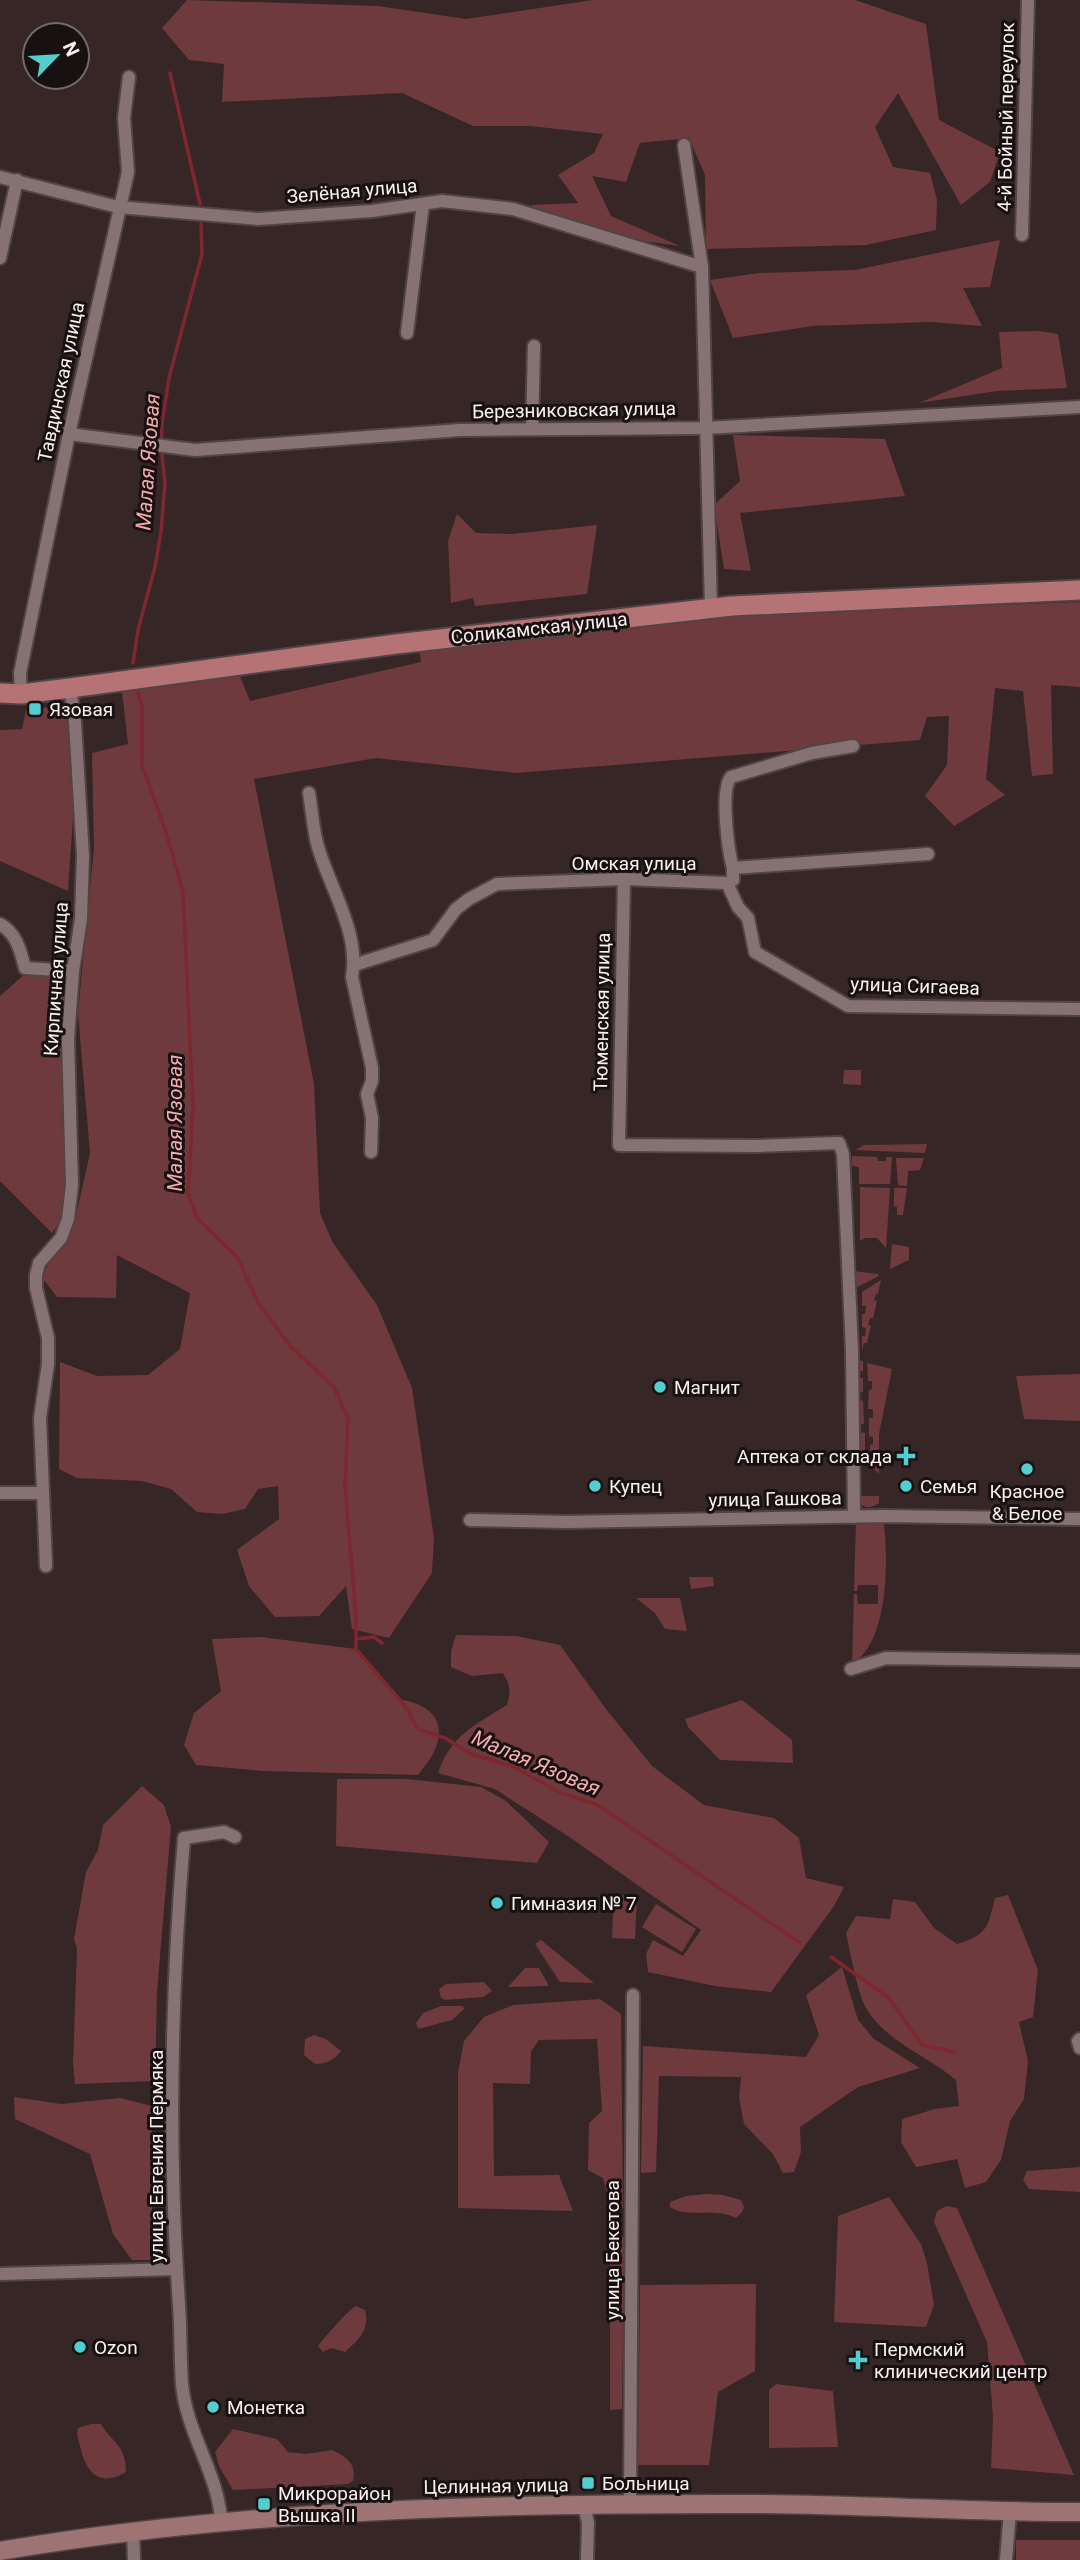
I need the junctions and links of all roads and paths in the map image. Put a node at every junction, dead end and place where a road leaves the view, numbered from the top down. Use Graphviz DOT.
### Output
graph roads {
  1 [pos="1028,0"];
  2 [pos="129,78"];
  3 [pos="684,145"];
  4 [pos="0,177"];
  5 [pos="17,180"];
  6 [pos="423,204"];
  7 [pos="118,207"];
  8 [pos="1022,235"];
  9 [pos="0,258"];
  10 [pos="702,267"];
  11 [pos="407,333"];
  12 [pos="534,346"];
  13 [pos="1080,407"];
  14 [pos="705,428"];
  15 [pos="532,429"];
  16 [pos="69,434"];
  17 [pos="1080,590"];
  18 [pos="711,608"];
  19 [pos="70,688"];
  20 [pos="0,693"];
  21 [pos="21,694"];
  22 [pos="853,746"];
  23 [pos="309,793"];
  24 [pos="928,854"];
  25 [pos="733,868"];
  26 [pos="624,879"];
  27 [pos="727,883"];
  28 [pos="0,924"];
  29 [pos="354,965"];
  30 [pos="73,971"];
  31 [pos="1080,1009"];
  32 [pos="371,1152"];
  33 [pos="0,1493"];
  34 [pos="42,1493"];
  35 [pos="854,1517"];
  36 [pos="1080,1519"];
  37 [pos="470,1521"];
  38 [pos="46,1566"];
  39 [pos="1080,1661"];
  40 [pos="851,1669"];
  41 [pos="235,1837"];
  42 [pos="633,1994"];
  43 [pos="1080,2039"];
  44 [pos="1080,2048"];
  45 [pos="176,2269"];
  46 [pos="0,2274"];
  47 [pos="584,2505"];
  48 [pos="630,2505"];
  49 [pos="1010,2512"];
  50 [pos="1080,2512"];
  51 [pos="221,2521"];
  52 [pos="133,2530"];
  53 [pos="0,2551"];
  54 [pos="134,2560"];
  55 [pos="586,2560"];
  56 [pos="1006,2560"];
  1 -- 8 [label="street, 4-й Бойный переулок"];
  2 -- 7 [label="street, Тавдинская улица"];
  3 -- 10 [label="street"];
  4 -- 5 [label="street, Зелёная улица"];
  5 -- 7 [label="street, Зелёная улица"];
  5 -- 9 [label="street"];
  6 -- 7 [label="street, Зелёная улица"];
  6 -- 10 [label="street, Зелёная улица"];
  6 -- 11 [label="street"];
  7 -- 16 [label="street, Тавдинская улица"];
  10 -- 14 [label="street"];
  12 -- 15 [label="street"];
  13 -- 14 [label="street, Березниковская улица"];
  14 -- 15 [label="street, Березниковская улица"];
  14 -- 18 [label="street"];
  15 -- 16 [label="street, Березниковская улица"];
  16 -- 21 [label="street, Тавдинская улица"];
  17 -- 18 [label="main road, Соликамская улица"];
  18 -- 19 [label="main road, Соликамская улица"];
  19 -- 21 [label="main road, Соликамская улица"];
  19 -- 30 [label="street, Кирпичная улица"];
  20 -- 21 [label="main road, Соликамская улица"];
  22 -- 25 [label="street"];
  23 -- 29 [label="street"];
  24 -- 25 [label="street"];
  25 -- 27 [label="street"];
  26 -- 27 [label="street, Омская улица"];
  26 -- 29 [label="street, Омская улица"];
  26 -- 35 [label="street, Тюменская улица"];
  27 -- 31 [label="street, улица Сигаева"];
  28 -- 30 [label="street"];
  29 -- 32 [label="street"];
  30 -- 34 [label="street, Кирпичная улица"];
  33 -- 34 [label="street"];
  34 -- 38 [label="street"];
  35 -- 36 [label="street, улица Гашкова"];
  35 -- 37 [label="street, улица Гашкова"];
  39 -- 40 [label="street"];
  41 -- 45 [label="street, улица Евгения Пермяка"];
  42 -- 48 [label="street, улица Бекетова"];
  43 -- 44 [label="street"];
  45 -- 46 [label="street"];
  45 -- 51 [label="street, улица Евгения Пермяка"];
  47 -- 48 [label="main road, Целинная улица"];
  47 -- 51 [label="main road, Целинная улица"];
  47 -- 55 [label="street"];
  48 -- 49 [label="main road, Целинная улица"];
  49 -- 50 [label="main road, Целинная улица"];
  49 -- 56 [label="street"];
  51 -- 52 [label="main road, Целинная улица"];
  52 -- 53 [label="main road, Целинная улица"];
  52 -- 54 [label="street"];
}
